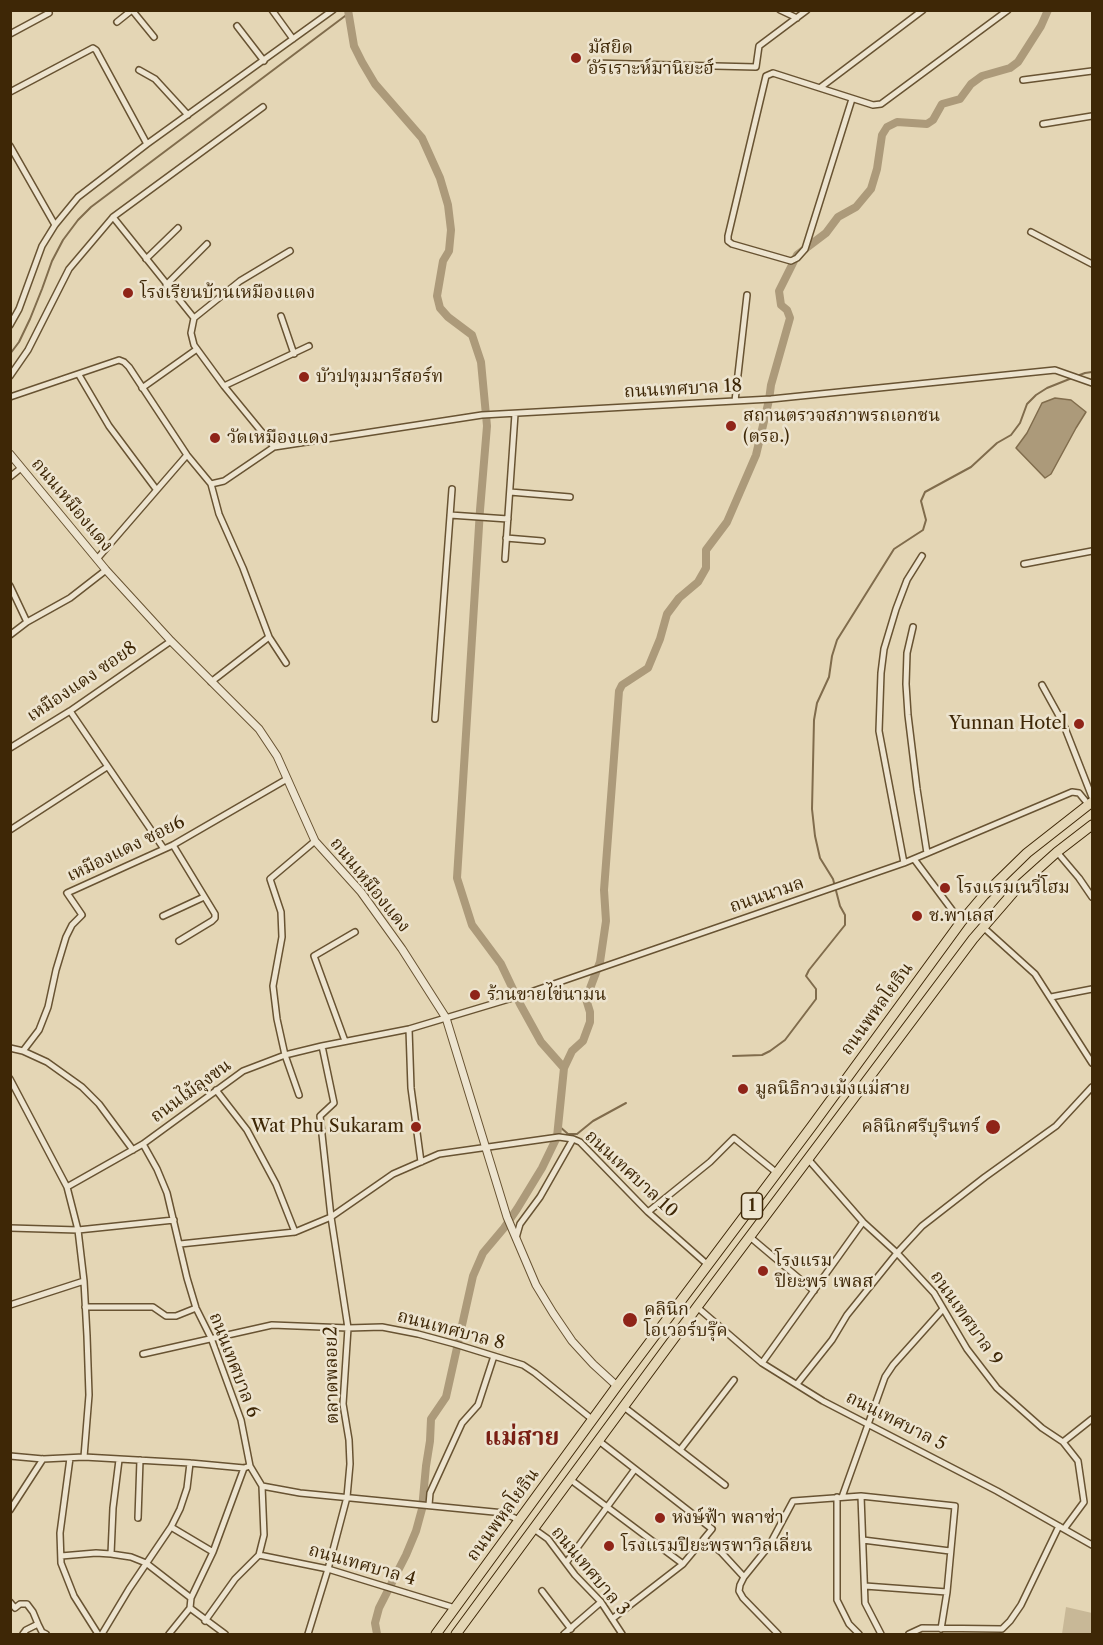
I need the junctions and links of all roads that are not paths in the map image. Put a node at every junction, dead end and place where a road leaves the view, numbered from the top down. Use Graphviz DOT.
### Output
graph roads {
  1 [pos="272,10"];
  2 [pos="333,10"];
  3 [pos="780,10"];
  4 [pos="807,10"];
  5 [pos="923,10"];
  6 [pos="1008,10"];
  7 [pos="49,13"];
  8 [pos="796,18"];
  9 [pos="117,22"];
  10 [pos="237,26"];
  11 [pos="10,34"];
  12 [pos="154,38"];
  13 [pos="293,39"];
  14 [pos="264,61"];
  15 [pos="591,63"];
  16 [pos="139,70"];
  17 [pos="1092,71"];
  18 [pos="1023,80"];
  19 [pos="821,87"];
  20 [pos="10,92"];
  21 [pos="852,99"];
  22 [pos="263,107"];
  23 [pos="188,115"];
  24 [pos="1092,116"];
  25 [pos="1042,124"];
  26 [pos="147,144"];
  27 [pos="10,146"];
  28 [pos="113,217"];
  29 [pos="55,225"];
  30 [pos="178,228"];
  31 [pos="1031,232"];
  32 [pos="207,244"];
  33 [pos="290,251"];
  34 [pos="146,259"];
  35 [pos="1092,264"];
  36 [pos="166,285"];
  37 [pos="747,295"];
  38 [pos="281,316"];
  39 [pos="194,318"];
  40 [pos="10,325"];
  41 [pos="309,346"];
  42 [pos="197,349"];
  43 [pos="294,354"];
  44 [pos="79,375"];
  45 [pos="10,376"];
  46 [pos="1092,383"];
  47 [pos="224,387"];
  48 [pos="142,388"];
  49 [pos="10,397"];
  50 [pos="735,401"];
  51 [pos="515,414"];
  52 [pos="274,447"];
  53 [pos="10,454"];
  54 [pos="187,456"];
  55 [pos="21,468"];
  56 [pos="10,477"];
  57 [pos="211,484"];
  58 [pos="156,489"];
  59 [pos="452,489"];
  60 [pos="510,492"];
  61 [pos="570,496"];
  62 [pos="450,515"];
  63 [pos="508,519"];
  64 [pos="506,538"];
  65 [pos="542,542"];
  66 [pos="1092,551"];
  67 [pos="922,556"];
  68 [pos="97,559"];
  69 [pos="505,559"];
  70 [pos="1024,564"];
  71 [pos="106,570"];
  72 [pos="10,586"];
  73 [pos="27,622"];
  74 [pos="913,627"];
  75 [pos="10,635"];
  76 [pos="269,637"];
  77 [pos="171,641"];
  78 [pos="286,663"];
  79 [pos="211,682"];
  80 [pos="1042,684"];
  81 [pos="70,711"];
  82 [pos="435,719"];
  83 [pos="10,748"];
  84 [pos="107,767"];
  85 [pos="287,779"];
  86 [pos="1091,801"];
  87 [pos="1092,825"];
  88 [pos="10,830"];
  89 [pos="315,841"];
  90 [pos="173,845"];
  91 [pos="164,849"];
  92 [pos="1057,852"];
  93 [pos="927,854"];
  94 [pos="914,859"];
  95 [pos="904,863"];
  96 [pos="204,897"];
  97 [pos="1092,897"];
  98 [pos="163,916"];
  99 [pos="961,922"];
  100 [pos="983,927"];
  101 [pos="355,932"];
  102 [pos="179,941"];
  103 [pos="1092,989"];
  104 [pos="1051,997"];
  105 [pos="446,1018"];
  106 [pos="409,1029"];
  107 [pos="345,1041"];
  108 [pos="322,1046"];
  109 [pos="10,1048"];
  110 [pos="23,1051"];
  111 [pos="285,1055"];
  112 [pos="1092,1063"];
  113 [pos="10,1079"];
  114 [pos="1092,1087"];
  115 [pos="216,1090"];
  116 [pos="299,1095"];
  117 [pos="570,1138"];
  118 [pos="143,1144"];
  119 [pos="485,1146"];
  120 [pos="795,1149"];
  121 [pos="133,1150"];
  122 [pos="808,1160"];
  123 [pos="421,1162"];
  124 [pos="777,1173"];
  125 [pos="790,1183"];
  126 [pos="67,1187"];
  127 [pos="648,1212"];
  128 [pos="331,1217"];
  129 [pos="174,1220"];
  130 [pos="863,1222"];
  131 [pos="10,1228"];
  132 [pos="78,1230"];
  133 [pos="295,1232"];
  134 [pos="515,1236"];
  135 [pos="750,1237"];
  136 [pos="180,1244"];
  137 [pos="897,1253"];
  138 [pos="708,1265"];
  139 [pos="84,1281"];
  140 [pos="814,1291"];
  141 [pos="10,1305"];
  142 [pos="85,1307"];
  143 [pos="697,1307"];
  144 [pos="196,1308"];
  145 [pos="943,1309"];
  146 [pos="348,1328"];
  147 [pos="211,1338"];
  148 [pos="143,1354"];
  149 [pos="494,1356"];
  150 [pos="762,1363"];
  151 [pos="734,1380"];
  152 [pos="797,1384"];
  153 [pos="617,1386"];
  154 [pos="624,1407"];
  155 [pos="1092,1419"];
  156 [pos="593,1420"];
  157 [pos="867,1424"];
  158 [pos="599,1441"];
  159 [pos="1063,1442"];
  160 [pos="680,1450"];
  161 [pos="10,1456"];
  162 [pos="84,1456"];
  163 [pos="70,1458"];
  164 [pos="43,1459"];
  165 [pos="119,1460"];
  166 [pos="140,1460"];
  167 [pos="190,1463"];
  168 [pos="247,1467"];
  169 [pos="635,1468"];
  170 [pos="571,1479"];
  171 [pos="724,1485"];
  172 [pos="262,1486"];
  173 [pos="861,1496"];
  174 [pos="347,1497"];
  175 [pos="840,1497"];
  176 [pos="429,1504"];
  177 [pos="608,1507"];
  178 [pos="10,1510"];
  179 [pos="138,1518"];
  180 [pos="519,1520"];
  181 [pos="171,1527"];
  182 [pos="1062,1528"];
  183 [pos="534,1529"];
  184 [pos="704,1539"];
  185 [pos="863,1539"];
  186 [pos="1092,1545"];
  187 [pos="950,1551"];
  188 [pos="213,1552"];
  189 [pos="111,1554"];
  190 [pos="259,1555"];
  191 [pos="61,1556"];
  192 [pos="146,1563"];
  193 [pos="566,1563"];
  194 [pos="683,1564"];
  195 [pos="328,1569"];
  196 [pos="744,1577"];
  197 [pos="865,1586"];
  198 [pos="542,1591"];
  199 [pos="947,1592"];
  200 [pos="465,1594"];
  201 [pos="190,1598"];
  202 [pos="10,1602"];
  203 [pos="601,1602"];
  204 [pos="478,1604"];
  205 [pos="190,1608"];
  206 [pos="455,1608"];
  207 [pos="612,1619"];
  208 [pos="205,1621"];
  209 [pos="38,1624"];
  210 [pos="571,1629"];
  211 [pos="940,1629"];
  212 [pos="1002,1632"];
  213 [pos="912,1634"];
  214 [pos="22,1635"];
  215 [pos="46,1635"];
  216 [pos="100,1635"];
  217 [pos="169,1635"];
  218 [pos="225,1635"];
  219 [pos="308,1635"];
  220 [pos="436,1635"];
  221 [pos="456,1635"];
  222 [pos="564,1635"];
  223 [pos="622,1635"];
  224 [pos="778,1635"];
  225 [pos="859,1635"];
  226 [pos="881,1635"];
  1 -- 13 [label="street"];
  2 -- 13 [label="street"];
  3 -- 8 [label="street"];
  4 -- 8 [label="street"];
  5 -- 19 [label="street"];
  6 -- 21 [label="street"];
  7 -- 11 [label="street"];
  8 -- 15 [label="street"];
  9 -- 12 [label="street"];
  10 -- 14 [label="street"];
  13 -- 14 [label="street"];
  14 -- 23 [label="street"];
  16 -- 23 [label="street"];
  17 -- 18 [label="street"];
  19 -- 21 [label="street"];
  19 -- 21 [label="street"];
  20 -- 26 [label="street"];
  22 -- 28 [label="street"];
  23 -- 26 [label="street"];
  24 -- 25 [label="street"];
  26 -- 29 [label="street"];
  27 -- 29 [label="street"];
  28 -- 34 [label="street"];
  28 -- 45 [label="street"];
  29 -- 40 [label="street"];
  30 -- 34 [label="street"];
  31 -- 35 [label="street"];
  32 -- 36 [label="street"];
  33 -- 39 [label="street"];
  34 -- 36 [label="street"];
  36 -- 39 [label="street"];
  37 -- 50 [label="street"];
  38 -- 43 [label="street"];
  39 -- 42 [label="street"];
  41 -- 43 [label="street"];
  42 -- 47 [label="street"];
  42 -- 48 [label="street"];
  43 -- 47 [label="street"];
  44 -- 48 [label="street"];
  44 -- 49 [label="street"];
  44 -- 58 [label="street"];
  46 -- 50 [label="street, ถนนเทศบาล 18"];
  47 -- 52 [label="street"];
  48 -- 54 [label="street"];
  50 -- 51 [label="street, ถนนเทศบาล 18"];
  51 -- 52 [label="street, ถนนเทศบาล 18"];
  51 -- 60 [label="street"];
  52 -- 57 [label="street"];
  53 -- 55 [label="street, ถนนเหมืองแดง"];
  54 -- 57 [label="street"];
  54 -- 58 [label="street"];
  55 -- 56 [label="street"];
  55 -- 68 [label="street, ถนนเหมืองแดง"];
  57 -- 76 [label="street"];
  58 -- 68 [label="street"];
  59 -- 62 [label="street"];
  60 -- 61 [label="street"];
  60 -- 63 [label="street"];
  62 -- 63 [label="street"];
  62 -- 82 [label="street"];
  63 -- 64 [label="street"];
  64 -- 65 [label="street"];
  64 -- 69 [label="street"];
  66 -- 70 [label="street"];
  67 -- 95 [label="street"];
  68 -- 71 [label="street, ถนนเหมืองแดง"];
  71 -- 73 [label="street"];
  71 -- 77 [label="street, ถนนเหมืองแดง"];
  72 -- 73 [label="street"];
  73 -- 75 [label="street"];
  74 -- 93 [label="street"];
  76 -- 78 [label="street"];
  76 -- 79 [label="street"];
  77 -- 79 [label="street, ถนนเหมืองแดง"];
  77 -- 81 [label="street, เหมืองแดง ซอย8"];
  79 -- 85 [label="street, ถนนเหมืองแดง"];
  80 -- 86 [label="street"];
  81 -- 83 [label="street, เหมืองแดง ซอย8"];
  81 -- 84 [label="street"];
  84 -- 88 [label="street"];
  84 -- 91 [label="street"];
  85 -- 89 [label="street, ถนนเหมืองแดง"];
  85 -- 90 [label="street, เหมืองแดง ซอย6"];
  86 -- 93 [label="street, ถนนนามล"];
  86 -- 99 [label="main road, ถนนพหลโยธิน / 1"];
  87 -- 92 [label="main road, ถนนพหลโยธิน / 1"];
  89 -- 105 [label="street, ถนนเหมืองแดง"];
  89 -- 111 [label="street"];
  90 -- 91 [label="street, เหมืองแดง ซอย6"];
  90 -- 96 [label="street"];
  91 -- 110 [label="street, เหมืองแดง ซอย6"];
  92 -- 97 [label="street"];
  92 -- 100 [label="main road, ถนนพหลโยธิน / 1"];
  93 -- 94 [label="street, ถนนนามล"];
  94 -- 95 [label="street, ถนนนามล"];
  94 -- 99 [label="street"];
  95 -- 105 [label="street, ถนนนามล"];
  96 -- 98 [label="street"];
  96 -- 102 [label="street"];
  99 -- 120 [label="main road, ถนนพหลโยธิน / 1"];
  100 -- 104 [label="street"];
  100 -- 122 [label="main road, ถนนพหลโยธิน / 1"];
  101 -- 107 [label="street"];
  103 -- 104 [label="street"];
  104 -- 112 [label="street"];
  105 -- 106 [label="street, ถนนไม้ลุงขน"];
  105 -- 119 [label="street, ถนนเหมืองแดง"];
  106 -- 107 [label="street, ถนนไม้ลุงขน"];
  106 -- 123 [label="street"];
  107 -- 108 [label="street, ถนนไม้ลุงขน"];
  108 -- 111 [label="street, ถนนไม้ลุงขน"];
  108 -- 128 [label="street, ตลาดพลอย2"];
  109 -- 110 [label="street"];
  110 -- 121 [label="street"];
  111 -- 115 [label="street, ถนนไม้ลุงขน"];
  111 -- 116 [label="street"];
  113 -- 126 [label="street"];
  114 -- 137 [label="street"];
  115 -- 118 [label="street, ถนนไม้ลุงขน"];
  115 -- 133 [label="street"];
  117 -- 119 [label="street, ถนนเทศบาล 10"];
  117 -- 127 [label="street, ถนนเทศบาล 10"];
  117 -- 134 [label="street"];
  118 -- 121 [label="street, ถนนไม้ลุงขน"];
  118 -- 129 [label="street, ถนนเทศบาล 6"];
  119 -- 123 [label="street, ถนนเทศบาล 10"];
  119 -- 134 [label="street, ถนนเหมืองแดง"];
  120 -- 122 [label="main road"];
  120 -- 124 [label="main road, ถนนพหลโยธิน / 1"];
  121 -- 126 [label="street, ถนนไม้ลุงขน"];
  122 -- 125 [label="main road, ถนนพหลโยธิน / 1"];
  122 -- 130 [label="street, ถนนเทศบาล 9"];
  123 -- 128 [label="street, ถนนเทศบาล 10"];
  124 -- 125 [label="main road"];
  124 -- 127 [label="street"];
  124 -- 138 [label="main road, ถนนพหลโยธิน / 1"];
  125 -- 135 [label="main road, ถนนพหลโยธิน / 1"];
  126 -- 132 [label="street"];
  127 -- 138 [label="street, ถนนเทศบาล 10"];
  128 -- 133 [label="street, ถนนเทศบาล 10"];
  128 -- 146 [label="street, ตลาดพลอย2"];
  129 -- 132 [label="street"];
  129 -- 136 [label="street, ถนนเทศบาล 6"];
  130 -- 137 [label="street, ถนนเทศบาล 9"];
  130 -- 140 [label="street"];
  131 -- 132 [label="street"];
  132 -- 139 [label="street"];
  133 -- 136 [label="street, ถนนเทศบาล 10"];
  134 -- 153 [label="street, ถนนเหมืองแดง"];
  135 -- 140 [label="street"];
  135 -- 143 [label="main road, ถนนพหลโยธิน / 1"];
  136 -- 144 [label="street, ถนนเทศบาล 6"];
  137 -- 145 [label="street, ถนนเทศบาล 9"];
  137 -- 152 [label="street"];
  138 -- 153 [label="main road, ถนนพหลโยธิน / 1"];
  139 -- 141 [label="street"];
  139 -- 142 [label="street"];
  140 -- 150 [label="street"];
  142 -- 144 [label="street"];
  142 -- 162 [label="street"];
  143 -- 150 [label="street, ถนนเทศบาล 5"];
  143 -- 154 [label="main road, ถนนพหลโยธิน / 1"];
  144 -- 147 [label="street, ถนนเทศบาล 6"];
  145 -- 157 [label="street"];
  145 -- 159 [label="street, ถนนเทศบาล 9"];
  146 -- 147 [label="street, ถนนเทศบาล 8"];
  146 -- 149 [label="street, ถนนเทศบาล 8"];
  146 -- 174 [label="street, ตลาดพลอย2"];
  147 -- 148 [label="street, ถนนเทศบาล 8"];
  147 -- 168 [label="street, ถนนเทศบาล 6"];
  149 -- 156 [label="street, ถนนเทศบาล 8"];
  149 -- 176 [label="street"];
  150 -- 152 [label="street, ถนนเทศบาล 5"];
  151 -- 160 [label="street"];
  152 -- 157 [label="street, ถนนเทศบาล 5"];
  153 -- 156 [label="main road, ถนนพหลโยธิน / 1"];
  154 -- 158 [label="main road, ถนนพหลโยธิน / 1"];
  154 -- 160 [label="street"];
  155 -- 159 [label="street"];
  156 -- 180 [label="main road, ถนนพหลโยธิน / 1"];
  157 -- 175 [label="street"];
  157 -- 182 [label="street, ถนนเทศบาล 5"];
  158 -- 169 [label="street"];
  158 -- 170 [label="main road, ถนนพหลโยธิน / 1"];
  159 -- 182 [label="street, ถนนเทศบาล 9"];
  160 -- 171 [label="street"];
  161 -- 164 [label="street"];
  162 -- 163 [label="street"];
  162 -- 165 [label="street"];
  163 -- 164 [label="street"];
  163 -- 191 [label="street"];
  164 -- 178 [label="street"];
  165 -- 166 [label="street"];
  165 -- 189 [label="street"];
  166 -- 167 [label="street"];
  166 -- 179 [label="street"];
  167 -- 168 [label="street"];
  167 -- 181 [label="street"];
  168 -- 172 [label="street, ถนนเทศบาล 6"];
  168 -- 188 [label="street"];
  169 -- 177 [label="street"];
  169 -- 184 [label="street"];
  170 -- 177 [label="street"];
  170 -- 183 [label="main road, ถนนพหลโยธิน / 1"];
  172 -- 174 [label="street"];
  172 -- 190 [label="street"];
  173 -- 175 [label="street"];
  173 -- 185 [label="street"];
  173 -- 187 [label="street"];
  174 -- 176 [label="street"];
  174 -- 195 [label="street, ตลาดพลอย2"];
  175 -- 196 [label="street"];
  175 -- 225 [label="street"];
  176 -- 180 [label="street"];
  177 -- 193 [label="street"];
  177 -- 194 [label="street"];
  180 -- 200 [label="main road, ถนนพหลโยธิน / 1"];
  181 -- 188 [label="street"];
  181 -- 192 [label="street"];
  182 -- 186 [label="street, ถนนเทศบาล 5"];
  182 -- 212 [label="street, ถนนเทศบาล 9"];
  183 -- 193 [label="street, ถนนเทศบาล 3"];
  183 -- 204 [label="main road, ถนนพหลโยธิน / 1"];
  184 -- 194 [label="street"];
  184 -- 196 [label="street"];
  185 -- 187 [label="street"];
  185 -- 197 [label="street"];
  187 -- 199 [label="street"];
  188 -- 201 [label="street"];
  189 -- 191 [label="street"];
  189 -- 192 [label="street"];
  190 -- 195 [label="street, ถนนเทศบาล 4"];
  190 -- 208 [label="street"];
  191 -- 216 [label="street"];
  192 -- 201 [label="street"];
  192 -- 216 [label="street"];
  193 -- 203 [label="street, ถนนเทศบาล 3"];
  194 -- 207 [label="street"];
  195 -- 206 [label="street, ถนนเทศบาล 4"];
  195 -- 219 [label="street, ตลาดพลอย2"];
  196 -- 224 [label="street"];
  197 -- 199 [label="street"];
  197 -- 226 [label="street"];
  198 -- 210 [label="street"];
  199 -- 211 [label="street"];
  200 -- 204 [label="main road"];
  200 -- 206 [label="main road, ถนนพหลโยธิน / 1"];
  201 -- 205 [label="street"];
  202 -- 209 [label="street"];
  203 -- 207 [label="street, ถนนเทศบาล 3"];
  203 -- 210 [label="street"];
  204 -- 221 [label="main road, ถนนพหลโยธิน / 1"];
  205 -- 208 [label="street"];
  205 -- 217 [label="street"];
  206 -- 220 [label="main road, ถนนพหลโยธิน / 1"];
  207 -- 223 [label="street, ถนนเทศบาล 3"];
  208 -- 218 [label="street"];
  209 -- 214 [label="street"];
  209 -- 215 [label="street"];
  210 -- 222 [label="street"];
  211 -- 212 [label="street"];
  211 -- 213 [label="street"];
}
